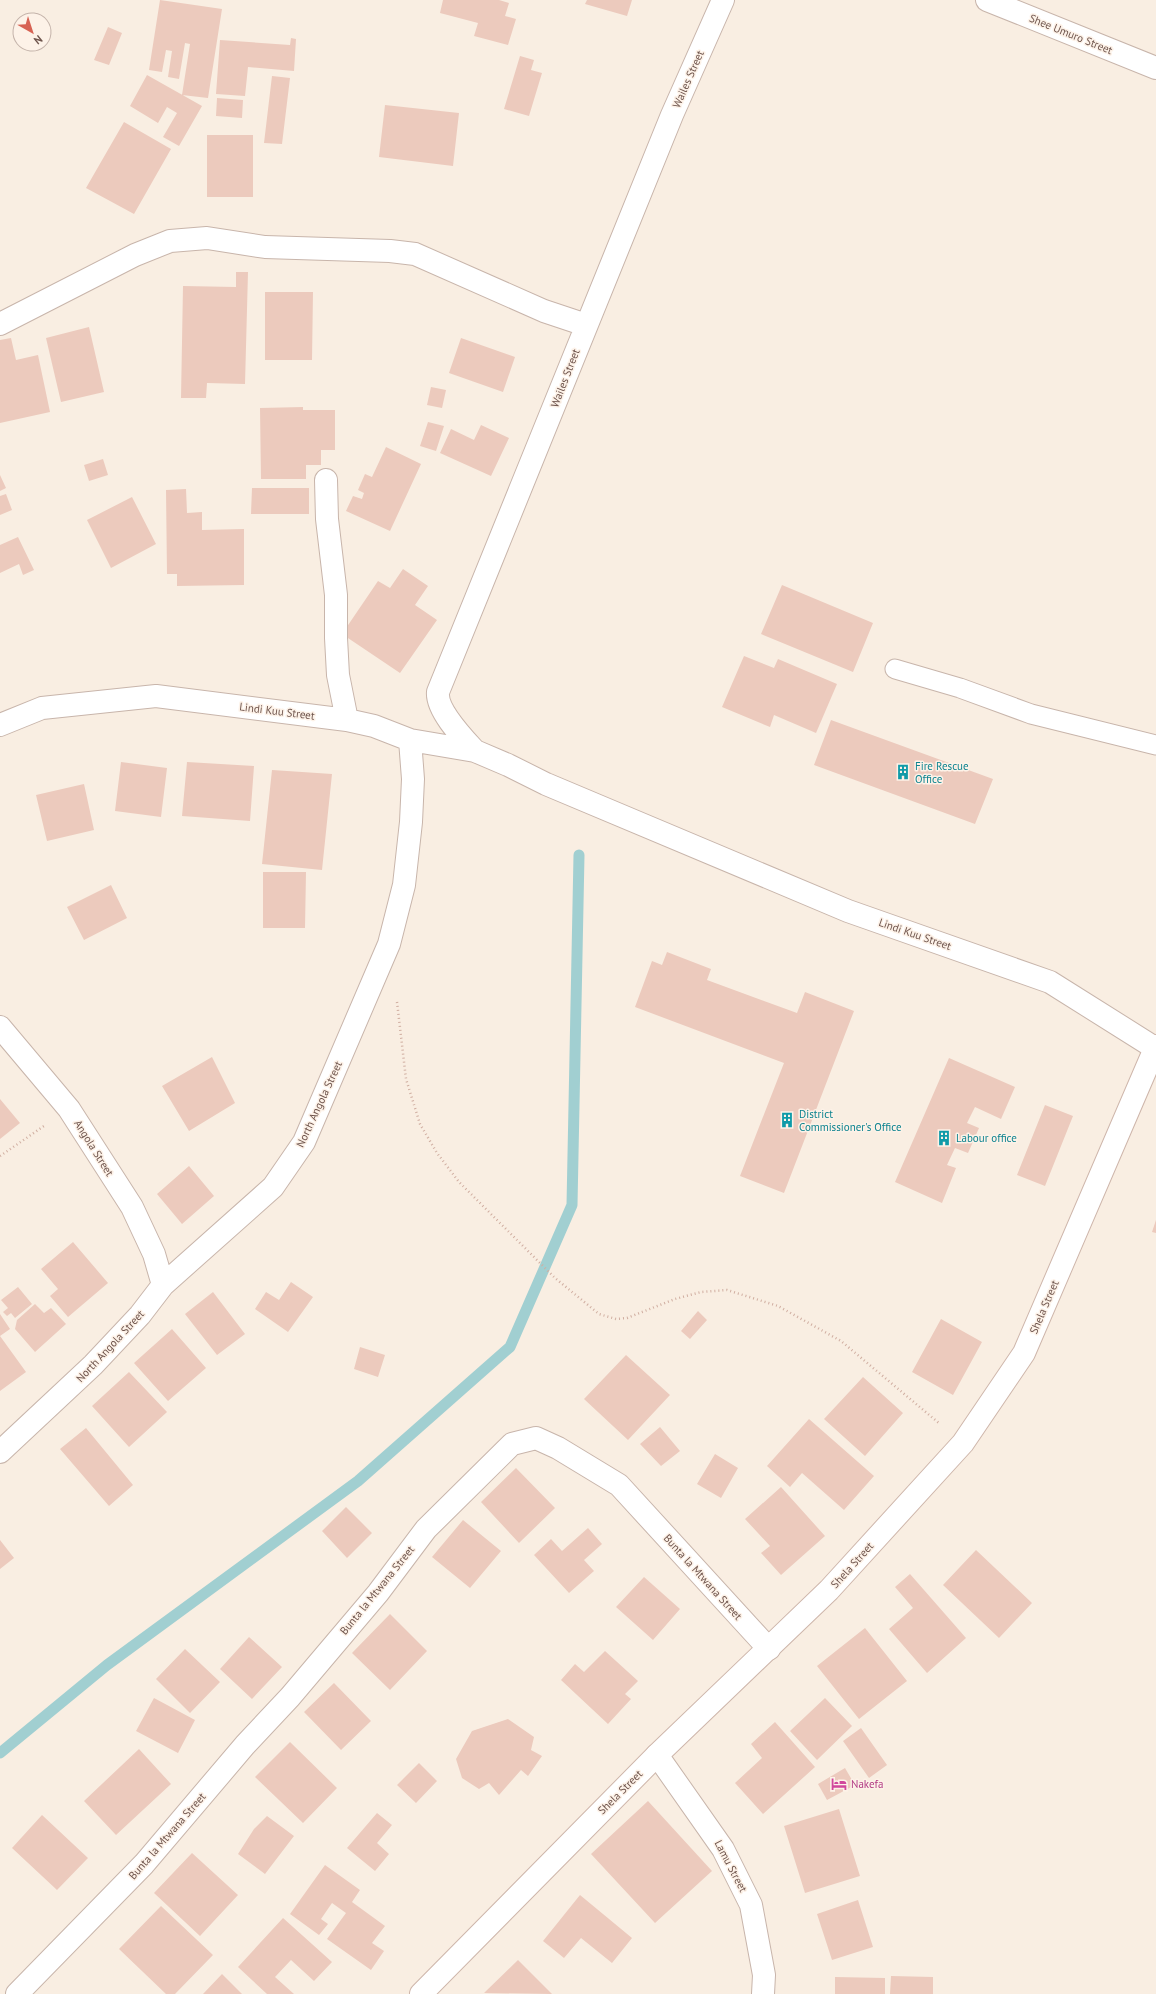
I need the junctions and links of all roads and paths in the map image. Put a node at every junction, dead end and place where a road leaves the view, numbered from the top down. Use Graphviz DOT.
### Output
graph roads {
  1 [pos="722,0"];
  2 [pos="987,0"];
  3 [pos="1156,68"];
  4 [pos="0,324"];
  5 [pos="586,325"];
  6 [pos="326,480"];
  7 [pos="895,669"];
  8 [pos="347,720"];
  9 [pos="0,725"];
  10 [pos="410,740"];
  11 [pos="1156,745"];
  12 [pos="475,751"];
  13 [pos="397,998"];
  14 [pos="0,1027"];
  15 [pos="1156,1047"];
  16 [pos="69,1109"];
  17 [pos="0,1156"];
  18 [pos="163,1285"];
  19 [pos="963,1442"];
  20 [pos="0,1452"];
  21 [pos="769,1649"];
  22 [pos="657,1755"];
  23 [pos="17,1994"];
  24 [pos="421,1994"];
  25 [pos="763,1994"];
  1 -- 5 [label="street, Wailes Street"];
  2 -- 3 [label="street, Shee Umuro Street"];
  4 -- 5 [label="street"];
  5 -- 12 [label="street, Wailes Street"];
  6 -- 8 [label="street"];
  7 -- 11 [label="lane"];
  8 -- 9 [label="street, Lindi Kuu Street"];
  8 -- 10 [label="street, Lindi Kuu Street"];
  10 -- 12 [label="street, Lindi Kuu Street"];
  10 -- 18 [label="street, North Angola Street"];
  12 -- 15 [label="street, Lindi Kuu Street"];
  13 -- 19 [label="path"];
  14 -- 16 [label="street, Angola Street"];
  15 -- 19 [label="street, Shela Street"];
  16 -- 17 [label="path"];
  16 -- 18 [label="street, Angola Street"];
  18 -- 20 [label="street, North Angola Street"];
  19 -- 21 [label="street, Shela Street"];
  21 -- 22 [label="street, Shela Street"];
  21 -- 23 [label="street, Bunta la Mtwana Street"];
  22 -- 24 [label="street, Shela Street"];
  22 -- 25 [label="street, Lamu Street"];
}
